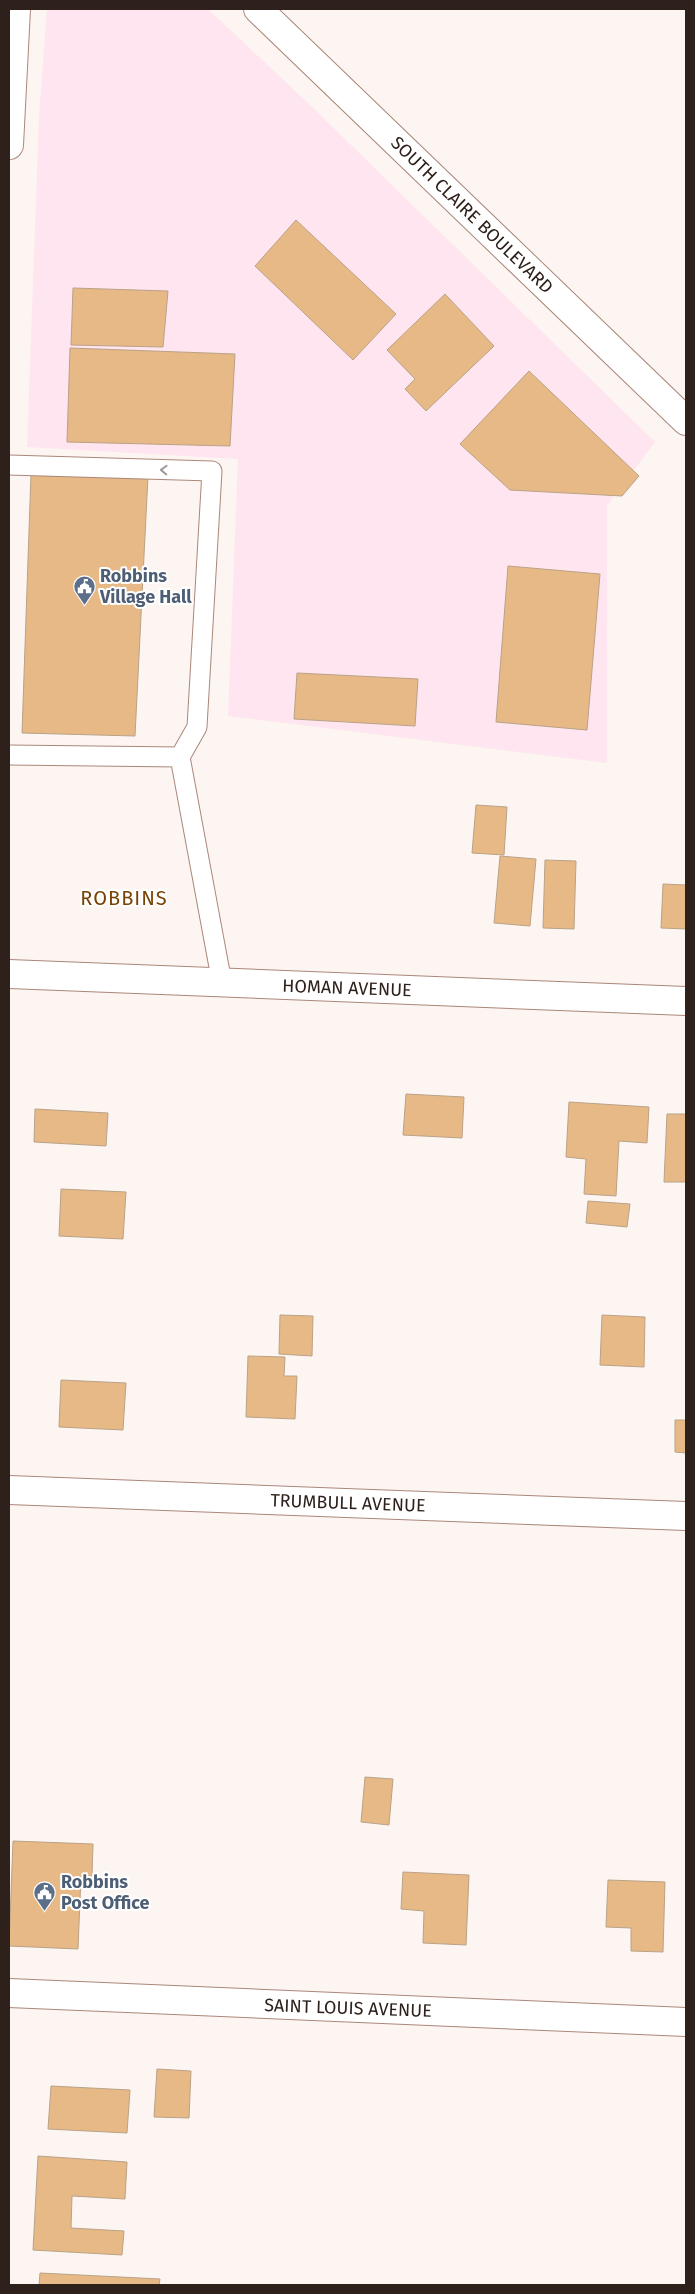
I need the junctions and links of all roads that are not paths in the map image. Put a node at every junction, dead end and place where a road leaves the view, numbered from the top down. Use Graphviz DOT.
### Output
graph roads {
  1 [pos="16,9"];
  2 [pos="258,9"];
  3 [pos="9,145"];
  4 [pos="686,421"];
  5 [pos="9,465"];
  6 [pos="9,755"];
  7 [pos="180,757"];
  8 [pos="9,974"];
  9 [pos="222,983"];
  10 [pos="686,1001"];
  11 [pos="9,1490"];
  12 [pos="686,1516"];
  13 [pos="9,1993"];
  14 [pos="686,2022"];
  1 -- 3 [label="street"];
  2 -- 4 [label="street, SOUTH CLAIRE BOULEVARD"];
  7 -- 5 [label="lane, one-way"];
  6 -- 7 [label="lane"];
  7 -- 9 [label="lane"];
  8 -- 9 [label="street, HOMAN AVENUE"];
  9 -- 10 [label="street, HOMAN AVENUE"];
  11 -- 12 [label="street, TRUMBULL AVENUE"];
  13 -- 14 [label="street, SAINT LOUIS AVENUE"];
}
